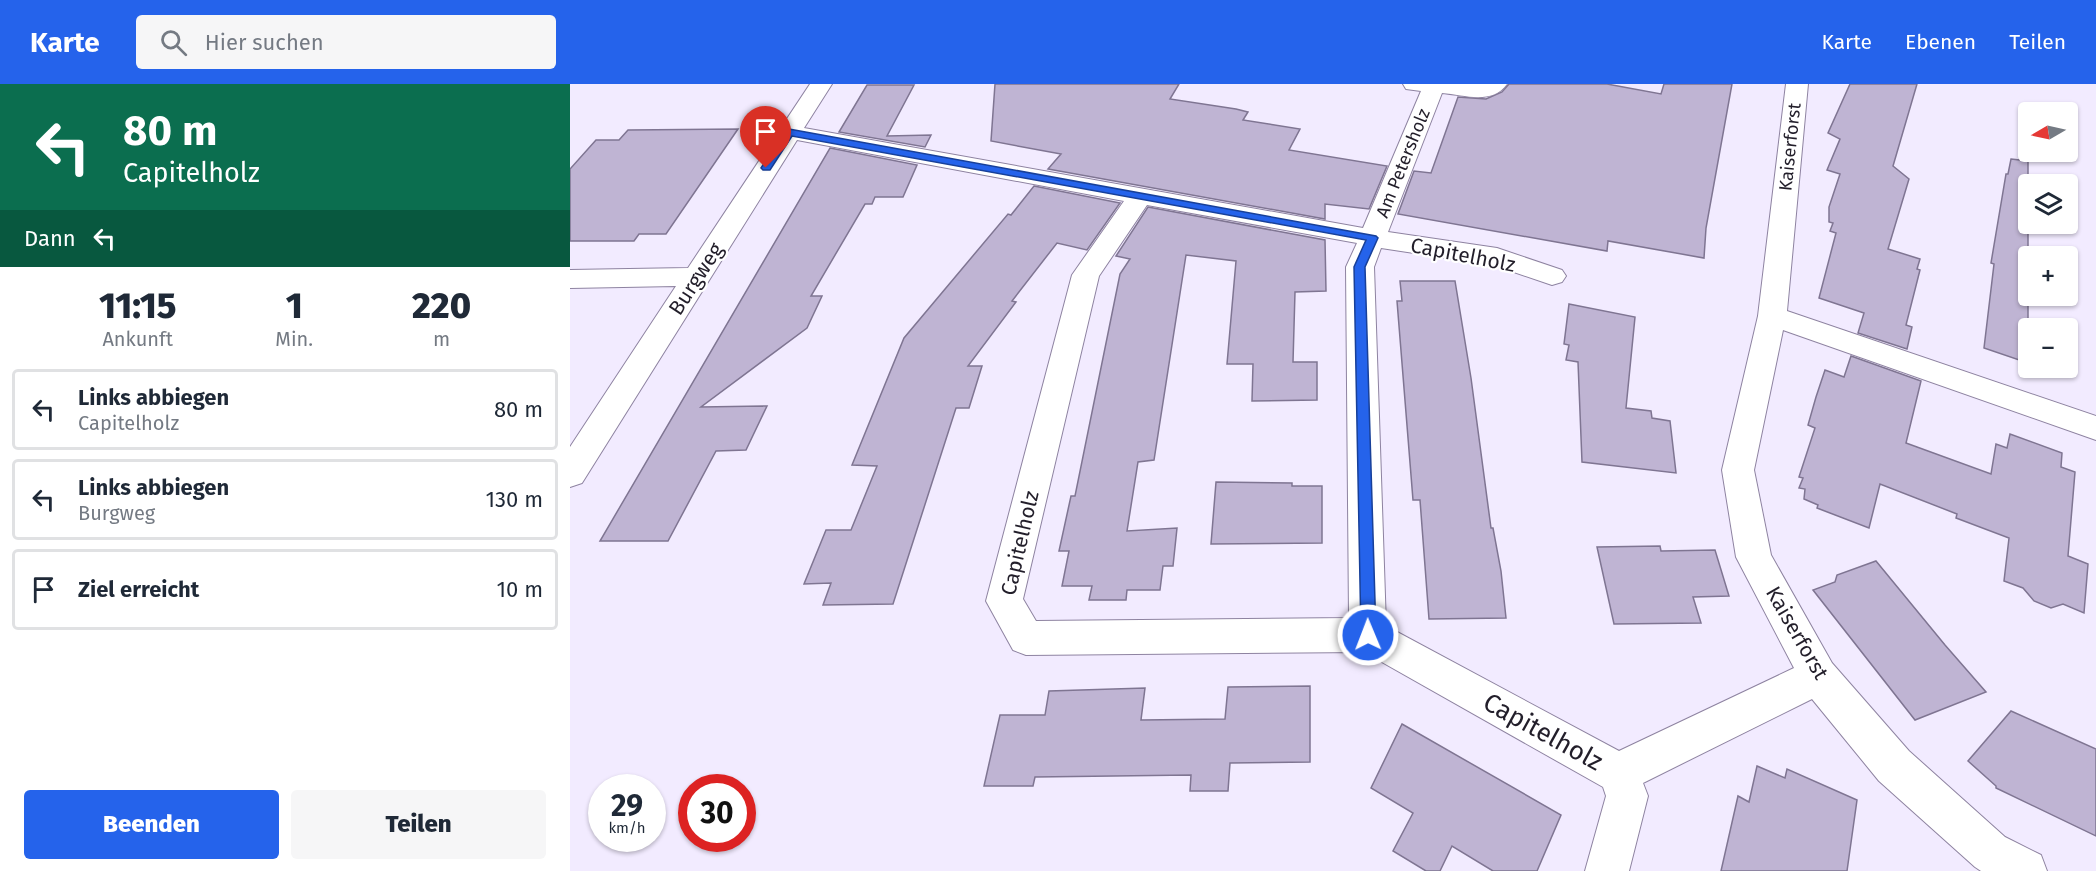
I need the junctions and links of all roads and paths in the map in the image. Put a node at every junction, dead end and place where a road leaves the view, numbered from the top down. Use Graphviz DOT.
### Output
graph roads {
  1 [pos="821,84"];
  2 [pos="1496,84"];
  3 [pos="1797,84"];
  4 [pos="1423,86"];
  5 [pos="789,132"];
  6 [pos="1140,196"];
  7 [pos="1372,238"];
  8 [pos="1552,276"];
  9 [pos="697,277"];
  10 [pos="570,279"];
  11 [pos="1772,316"];
  12 [pos="2096,428"];
  13 [pos="570,474"];
  14 [pos="1368,635"];
  15 [pos="1818,676"];
  16 [pos="1618,773"];
  17 [pos="1607,871"];
  18 [pos="2025,871"];
  1 -- 5 [label="street, Burgweg"];
  2 -- 4 [label="street, Am Petersholz"];
  3 -- 11 [label="street, Kaiserforst"];
  4 -- 7 [label="street, Am Petersholz"];
  5 -- 6 [label="street, Capitelholz"];
  5 -- 9 [label="street, Burgweg"];
  6 -- 7 [label="street, Capitelholz"];
  6 -- 14 [label="street, Capitelholz"];
  7 -- 8 [label="street, Capitelholz"];
  7 -- 14 [label="street"];
  9 -- 10 [label="street"];
  9 -- 13 [label="street, Burgweg"];
  11 -- 12 [label="street"];
  11 -- 15 [label="street, Kaiserforst"];
  14 -- 16 [label="street, Capitelholz"];
  15 -- 16 [label="street, Capitelholz"];
  15 -- 18 [label="street, Kaiserforst"];
  16 -- 17 [label="street"];
}
